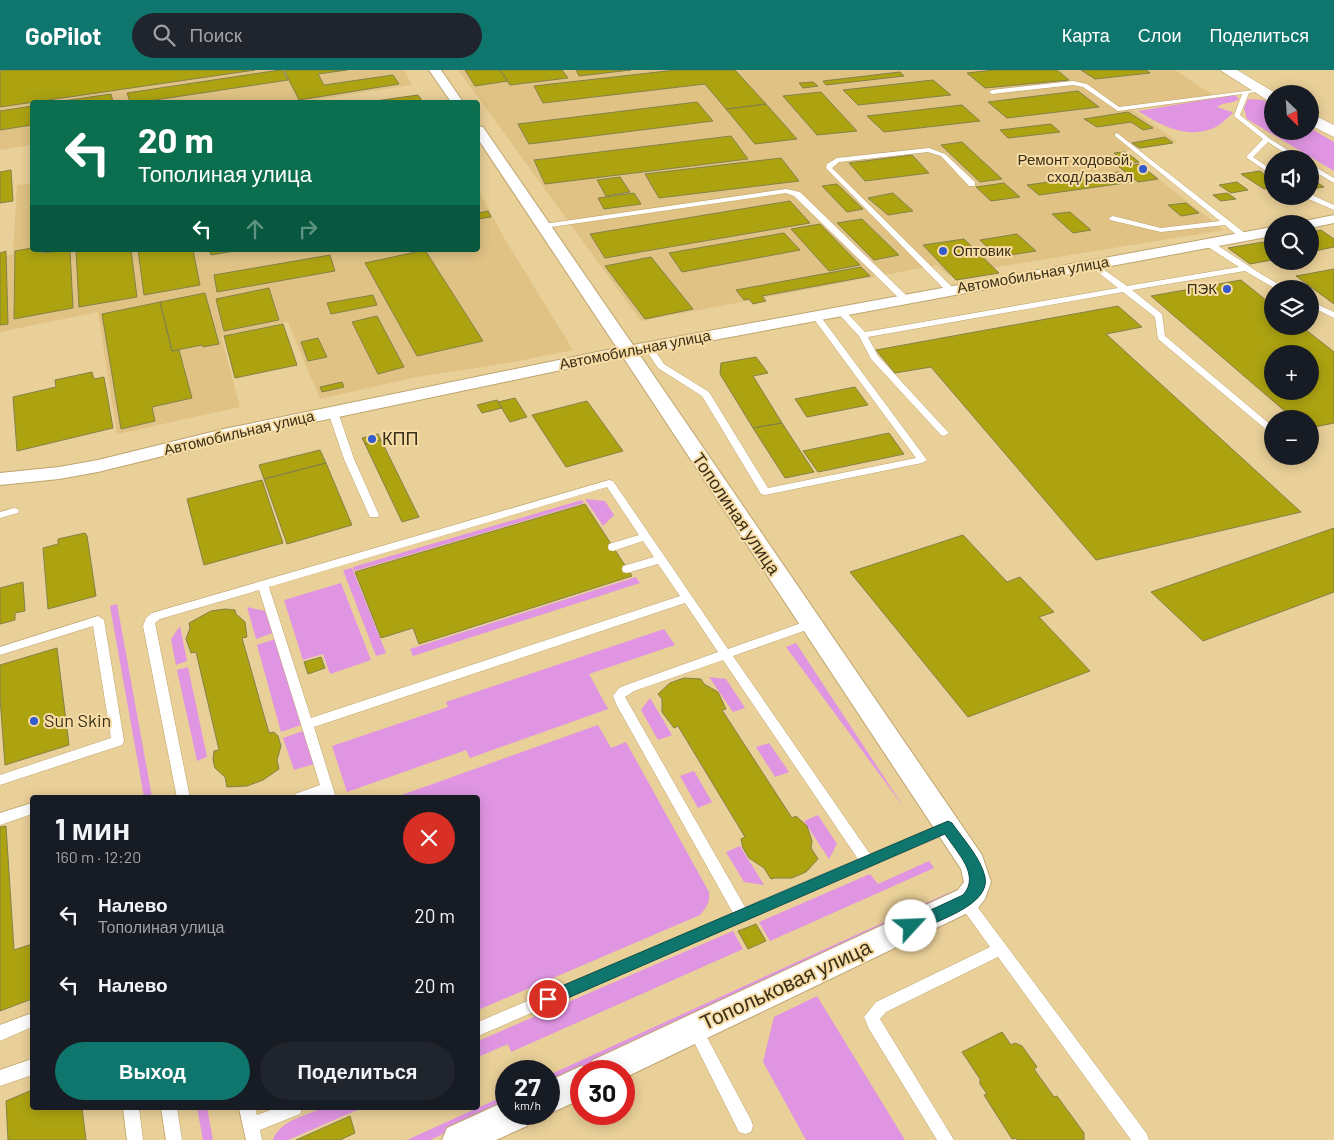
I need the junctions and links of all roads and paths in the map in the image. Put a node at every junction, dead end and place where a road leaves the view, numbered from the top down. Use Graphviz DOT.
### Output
graph roads {
  1 [pos="435,70"];
  2 [pos="1227,70"];
  3 [pos="1245,70"];
  4 [pos="1271,85"];
  5 [pos="992,92"];
  6 [pos="1260,93"];
  7 [pos="456,100"];
  8 [pos="1319,113"];
  9 [pos="1334,121"];
  10 [pos="1319,123"];
  11 [pos="1334,132"];
  12 [pos="480,133"];
  13 [pos="1117,135"];
  14 [pos="1264,137"];
  15 [pos="1266,140"];
  16 [pos="1269,140"];
  17 [pos="1285,150"];
  18 [pos="1264,167"];
  19 [pos="1319,171"];
  20 [pos="1334,180"];
  21 [pos="972,184"];
  22 [pos="1319,204"];
  23 [pos="1334,217"];
  24 [pos="1113,218"];
  25 [pos="1319,221"];
  26 [pos="1227,223"];
  27 [pos="544,226"];
  28 [pos="1264,232"];
  29 [pos="1243,236"];
  30 [pos="1208,243"];
  31 [pos="1093,264"];
  32 [pos="1246,268"];
  33 [pos="1267,280"];
  34 [pos="1124,288"];
  35 [pos="950,290"];
  36 [pos="905,299"];
  37 [pos="1319,308"];
  38 [pos="840,311"];
  39 [pos="815,315"];
  40 [pos="1334,315"];
  41 [pos="863,334"];
  42 [pos="637,349"];
  43 [pos="333,412"];
  44 [pos="1264,423"];
  45 [pos="944,433"];
  46 [pos="0,480"];
  47 [pos="14,511"];
  48 [pos="0,515"];
  49 [pos="374,516"];
  50 [pos="646,537"];
  51 [pos="613,547"];
  52 [pos="661,559"];
  53 [pos="627,569"];
  54 [pos="263,584"];
  55 [pos="688,598"];
  56 [pos="811,624"];
  57 [pos="0,651"];
  58 [pos="726,654"];
  59 [pos="307,724"];
  60 [pos="0,780"];
  61 [pos="328,793"];
  62 [pos="183,795"];
  63 [pos="30,810"];
  64 [pos="0,819"];
  65 [pos="948,827"];
  66 [pos="867,862"];
  67 [pos="966,900"];
  68 [pos="742,916"];
  69 [pos="1000,949"];
  70 [pos="30,1021"];
  71 [pos="480,1028"];
  72 [pos="695,1028"];
  73 [pos="0,1032"];
  74 [pos="627,1060"];
  75 [pos="30,1068"];
  76 [pos="0,1078"];
  77 [pos="131,1110"];
  78 [pos="169,1110"];
  79 [pos="247,1110"];
  80 [pos="291,1110"];
  81 [pos="495,1123"];
  82 [pos="745,1126"];
  83 [pos="252,1133"];
  84 [pos="136,1140"];
  85 [pos="174,1140"];
  86 [pos="459,1140"];
  87 [pos="946,1140"];
  88 [pos="1141,1140"];
  1 -- 7 [label="street"];
  2 -- 6 [label="main road"];
  3 -- 4 [label="main road"];
  5 -- 6 [label="lane"];
  6 -- 14 [label="lane"];
  8 -- 9 [label="main road"];
  10 -- 11 [label="main road"];
  12 -- 27 [label="street, Тополиная улица"];
  13 -- 26 [label="lane"];
  15 -- 18 [label="lane"];
  16 -- 17 [label="lane"];
  19 -- 20 [label="lane"];
  21 -- 35 [label="lane"];
  22 -- 23 [label="lane"];
  23 -- 25 [label="street"];
  24 -- 26 [label="lane"];
  26 -- 29 [label="lane"];
  27 -- 36 [label="lane"];
  27 -- 42 [label="street, Тополиная улица"];
  28 -- 29 [label="street, Автомобильная улица"];
  29 -- 30 [label="street, Автомобильная улица"];
  30 -- 31 [label="street, Автомобильная улица"];
  30 -- 32 [label="lane"];
  31 -- 34 [label="lane"];
  31 -- 35 [label="street, Автомобильная улица"];
  32 -- 33 [label="lane"];
  32 -- 34 [label="lane"];
  34 -- 41 [label="lane"];
  34 -- 44 [label="lane"];
  35 -- 36 [label="street, Автомобильная улица"];
  36 -- 38 [label="street, Автомобильная улица"];
  37 -- 40 [label="lane"];
  38 -- 39 [label="street, Автомобильная улица"];
  38 -- 41 [label="lane"];
  39 -- 42 [label="street, Автомобильная улица"];
  39 -- 42 [label="lane"];
  41 -- 45 [label="lane"];
  42 -- 43 [label="street, Автомобильная улица"];
  42 -- 56 [label="street, Тополиная улица"];
  43 -- 46 [label="street, Автомобильная улица"];
  43 -- 49 [label="lane"];
  47 -- 48 [label="lane"];
  50 -- 51 [label="lane"];
  50 -- 52 [label="lane"];
  50 -- 54 [label="lane"];
  52 -- 53 [label="lane"];
  52 -- 55 [label="lane"];
  54 -- 59 [label="lane"];
  54 -- 62 [label="lane"];
  55 -- 58 [label="lane"];
  55 -- 59 [label="lane"];
  56 -- 58 [label="lane"];
  56 -- 65 [label="street, Тополиная улица"];
  57 -- 60 [label="lane"];
  58 -- 66 [label="lane"];
  58 -- 68 [label="lane"];
  59 -- 61 [label="lane"];
  63 -- 64 [label="lane"];
  65 -- 66 [label="lane"];
  65 -- 67 [label="street, Тополиная улица"];
  66 -- 68 [label="lane"];
  67 -- 69 [label="lane"];
  67 -- 72 [label="street, Топольковая улица"];
  68 -- 71 [label="lane"];
  69 -- 87 [label="lane"];
  69 -- 88 [label="lane"];
  70 -- 73 [label="lane"];
  72 -- 74 [label="street, Топольковая улица"];
  72 -- 82 [label="lane"];
  75 -- 76 [label="lane"];
  77 -- 84 [label="lane"];
  78 -- 85 [label="lane"];
  79 -- 83 [label="lane"];
  80 -- 83 [label="lane"];
  81 -- 86 [label="street"];
}
